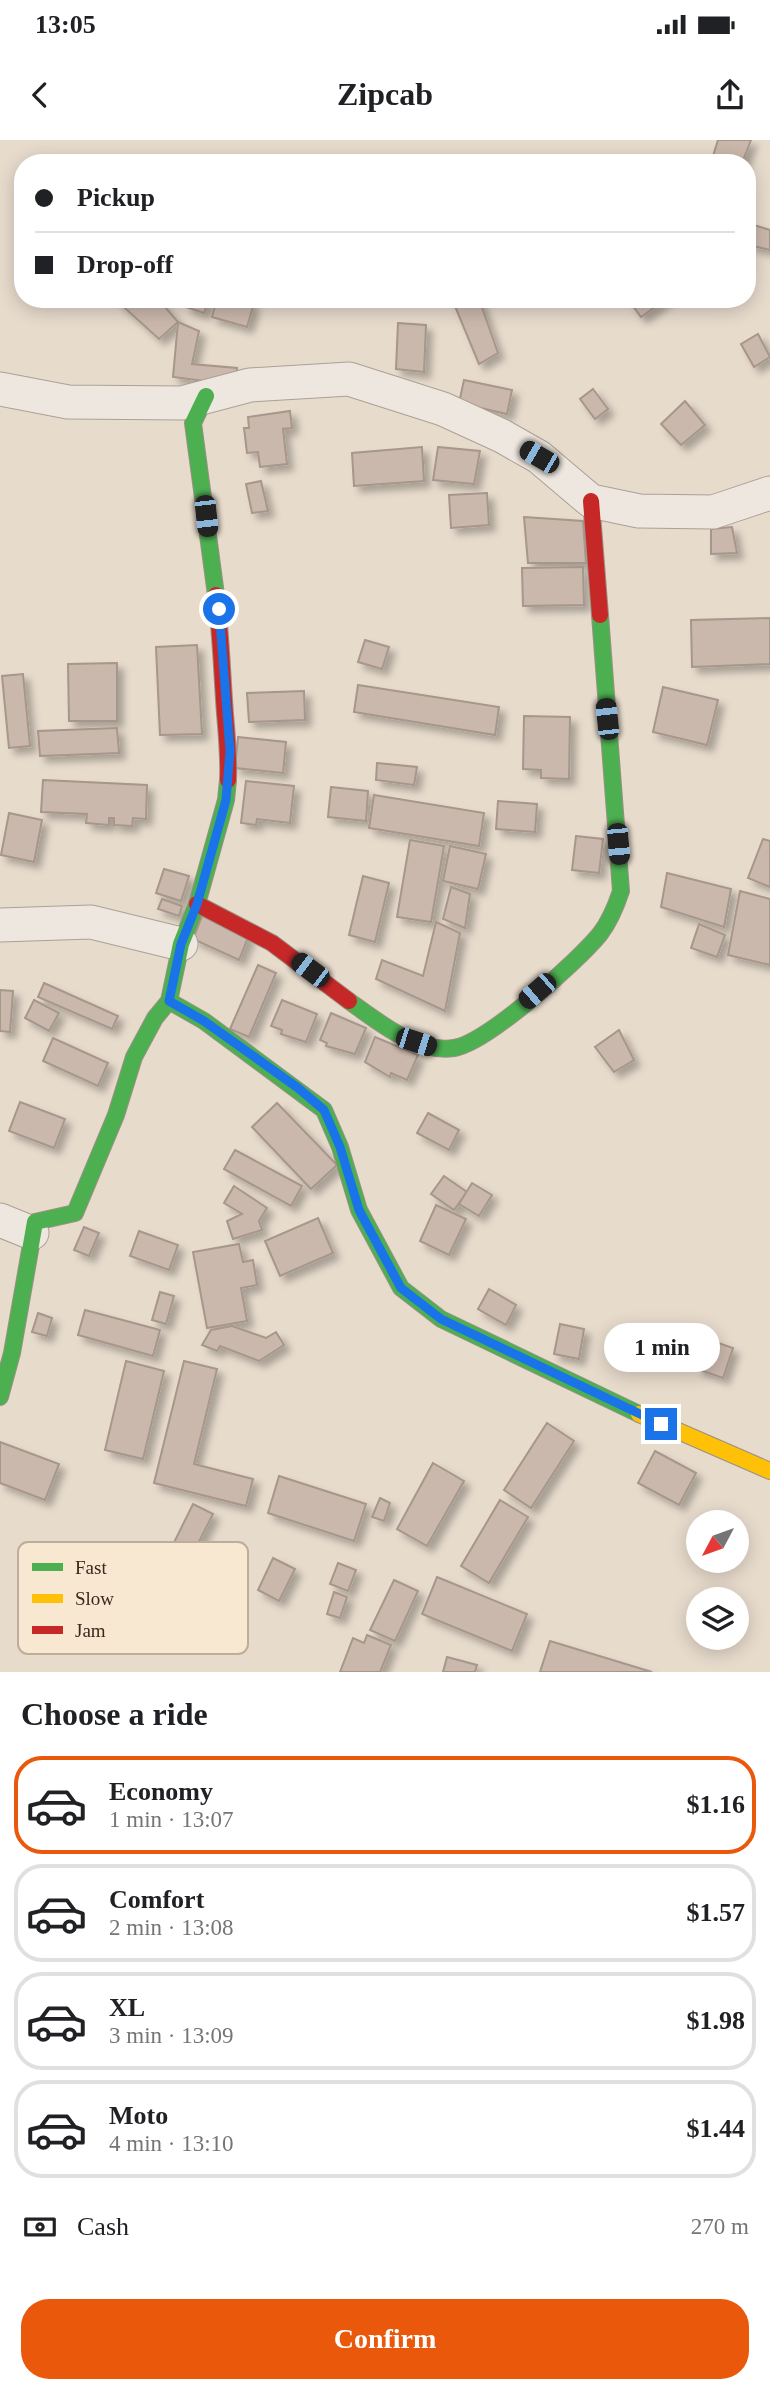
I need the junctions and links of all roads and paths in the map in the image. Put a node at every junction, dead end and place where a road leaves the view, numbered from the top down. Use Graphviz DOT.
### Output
graph roads {
  1 [pos="0,389"];
  2 [pos="206,396"];
  3 [pos="770,493"];
  4 [pos="591,501"];
  5 [pos="197,904"];
  6 [pos="0,925"];
  7 [pos="181,944"];
  8 [pos="169,1001"];
  9 [pos="0,1220"];
  10 [pos="32,1233"];
  11 [pos="0,1397"];
  12 [pos="770,1471"];
  1 -- 2 [label="street"];
  2 -- 4 [label="street"];
  2 -- 5 [label="street"];
  3 -- 4 [label="street"];
  4 -- 5 [label="street"];
  5 -- 7 [label="street"];
  6 -- 7 [label="street"];
  7 -- 8 [label="street"];
  8 -- 10 [label="street"];
  8 -- 12 [label="street"];
  9 -- 10 [label="street"];
  10 -- 11 [label="street"];
}
